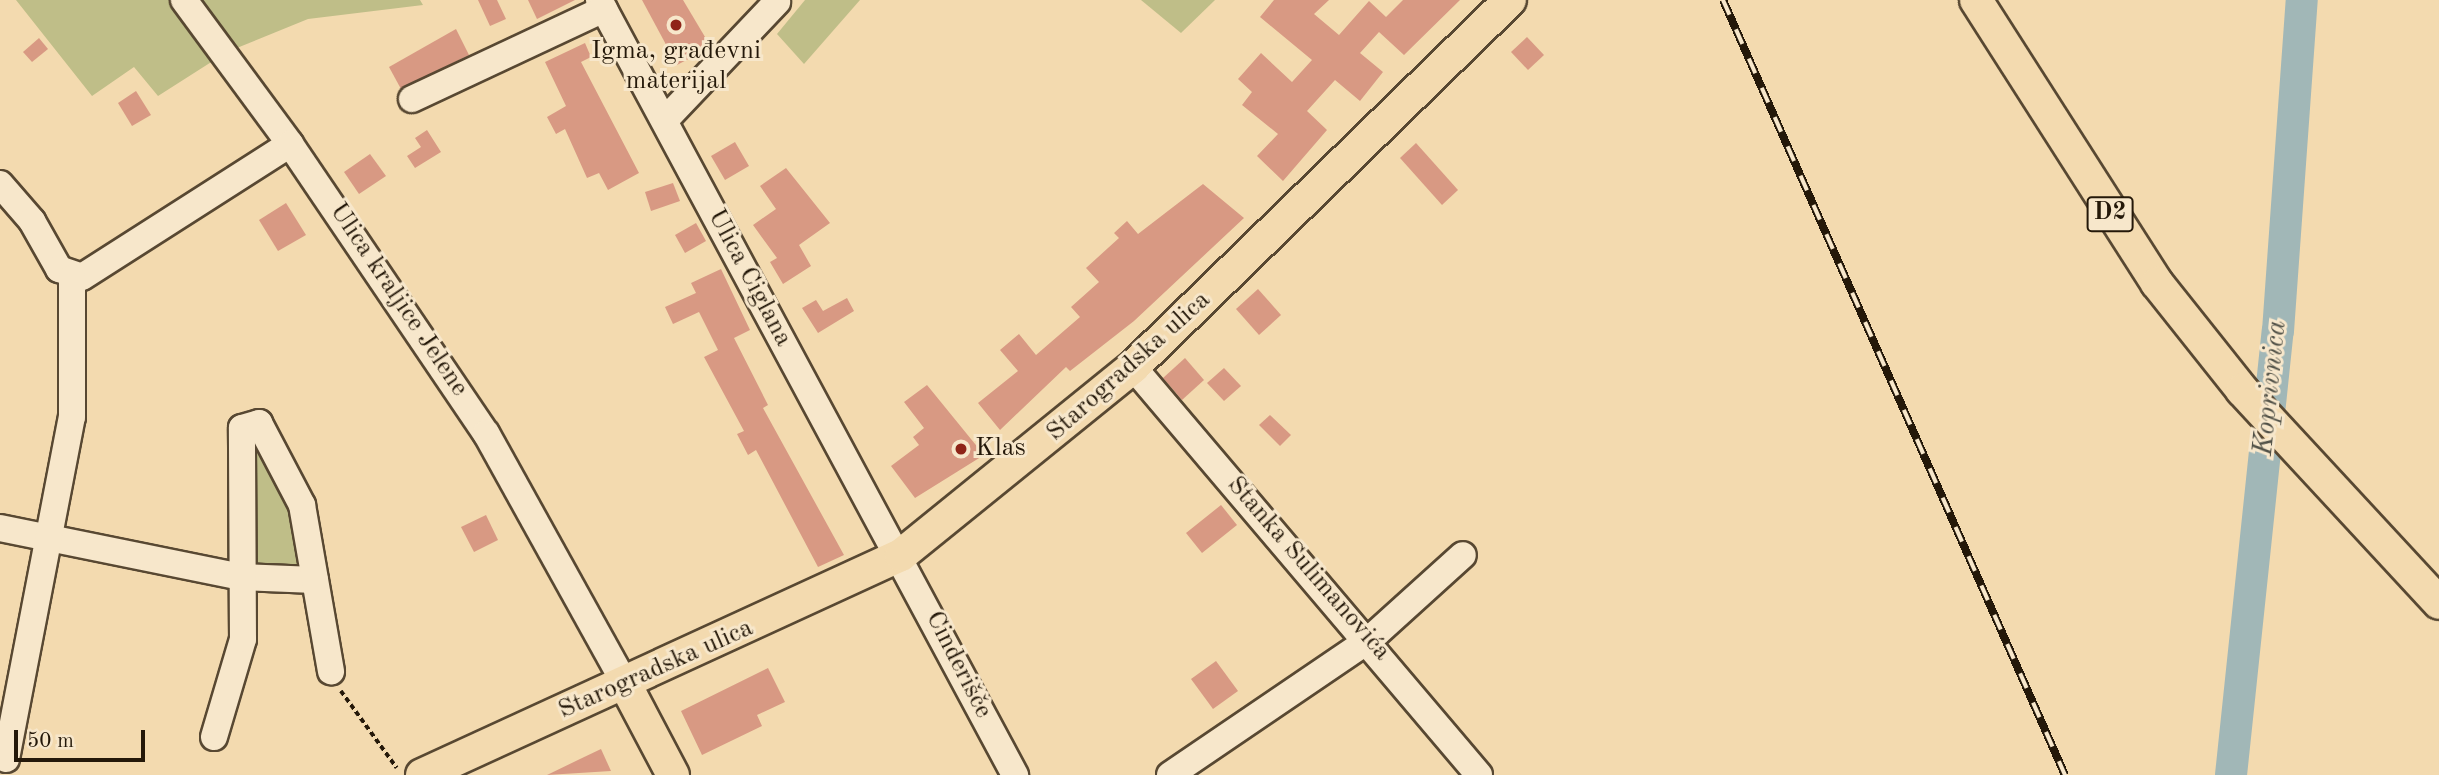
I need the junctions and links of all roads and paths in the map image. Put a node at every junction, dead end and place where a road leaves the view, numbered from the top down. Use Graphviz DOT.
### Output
graph roads {
  1 [pos="184,0"];
  2 [pos="1510,0"];
  3 [pos="1976,0"];
  4 [pos="777,2"];
  5 [pos="601,5"];
  6 [pos="412,99"];
  7 [pos="665,120"];
  8 [pos="290,144"];
  9 [pos="2,190"];
  10 [pos="72,278"];
  11 [pos="1133,367"];
  12 [pos="0,528"];
  13 [pos="49,538"];
  14 [pos="901,555"];
  15 [pos="1463,555"];
  16 [pos="240,578"];
  17 [pos="316,580"];
  18 [pos="2439,603"];
  19 [pos="1370,639"];
  20 [pos="331,672"];
  21 [pos="625,684"];
  22 [pos="214,737"];
  23 [pos="6,759"];
  24 [pos="409,772"];
  25 [pos="673,775"];
  26 [pos="1016,775"];
  27 [pos="1170,775"];
  28 [pos="1479,775"];
  1 -- 8 [label="street, Ulica kraljice Jelene"];
  2 -- 11 [label="main road, Starogradska ulica"];
  3 -- 18 [label="main road, D2"];
  4 -- 7 [label="street"];
  5 -- 6 [label="street"];
  5 -- 7 [label="street, Ulica Ciglana"];
  7 -- 14 [label="street, Ulica Ciglana"];
  8 -- 10 [label="street"];
  8 -- 21 [label="street, Ulica kraljice Jelene"];
  9 -- 10 [label="street"];
  10 -- 13 [label="street"];
  11 -- 14 [label="main road, Starogradska ulica"];
  11 -- 19 [label="street, Stanka Sulimanovića"];
  12 -- 13 [label="street"];
  13 -- 16 [label="street"];
  13 -- 23 [label="street"];
  14 -- 21 [label="main road, Starogradska ulica"];
  14 -- 26 [label="street, Cinderišče"];
  15 -- 19 [label="street"];
  16 -- 17 [label="street"];
  16 -- 17 [label="street"];
  16 -- 22 [label="street"];
  17 -- 20 [label="street"];
  19 -- 27 [label="street"];
  19 -- 28 [label="street, Stanka Sulimanovića"];
  20 -- 24 [label="path"];
  21 -- 24 [label="main road, Starogradska ulica"];
  21 -- 25 [label="main road"];
}
